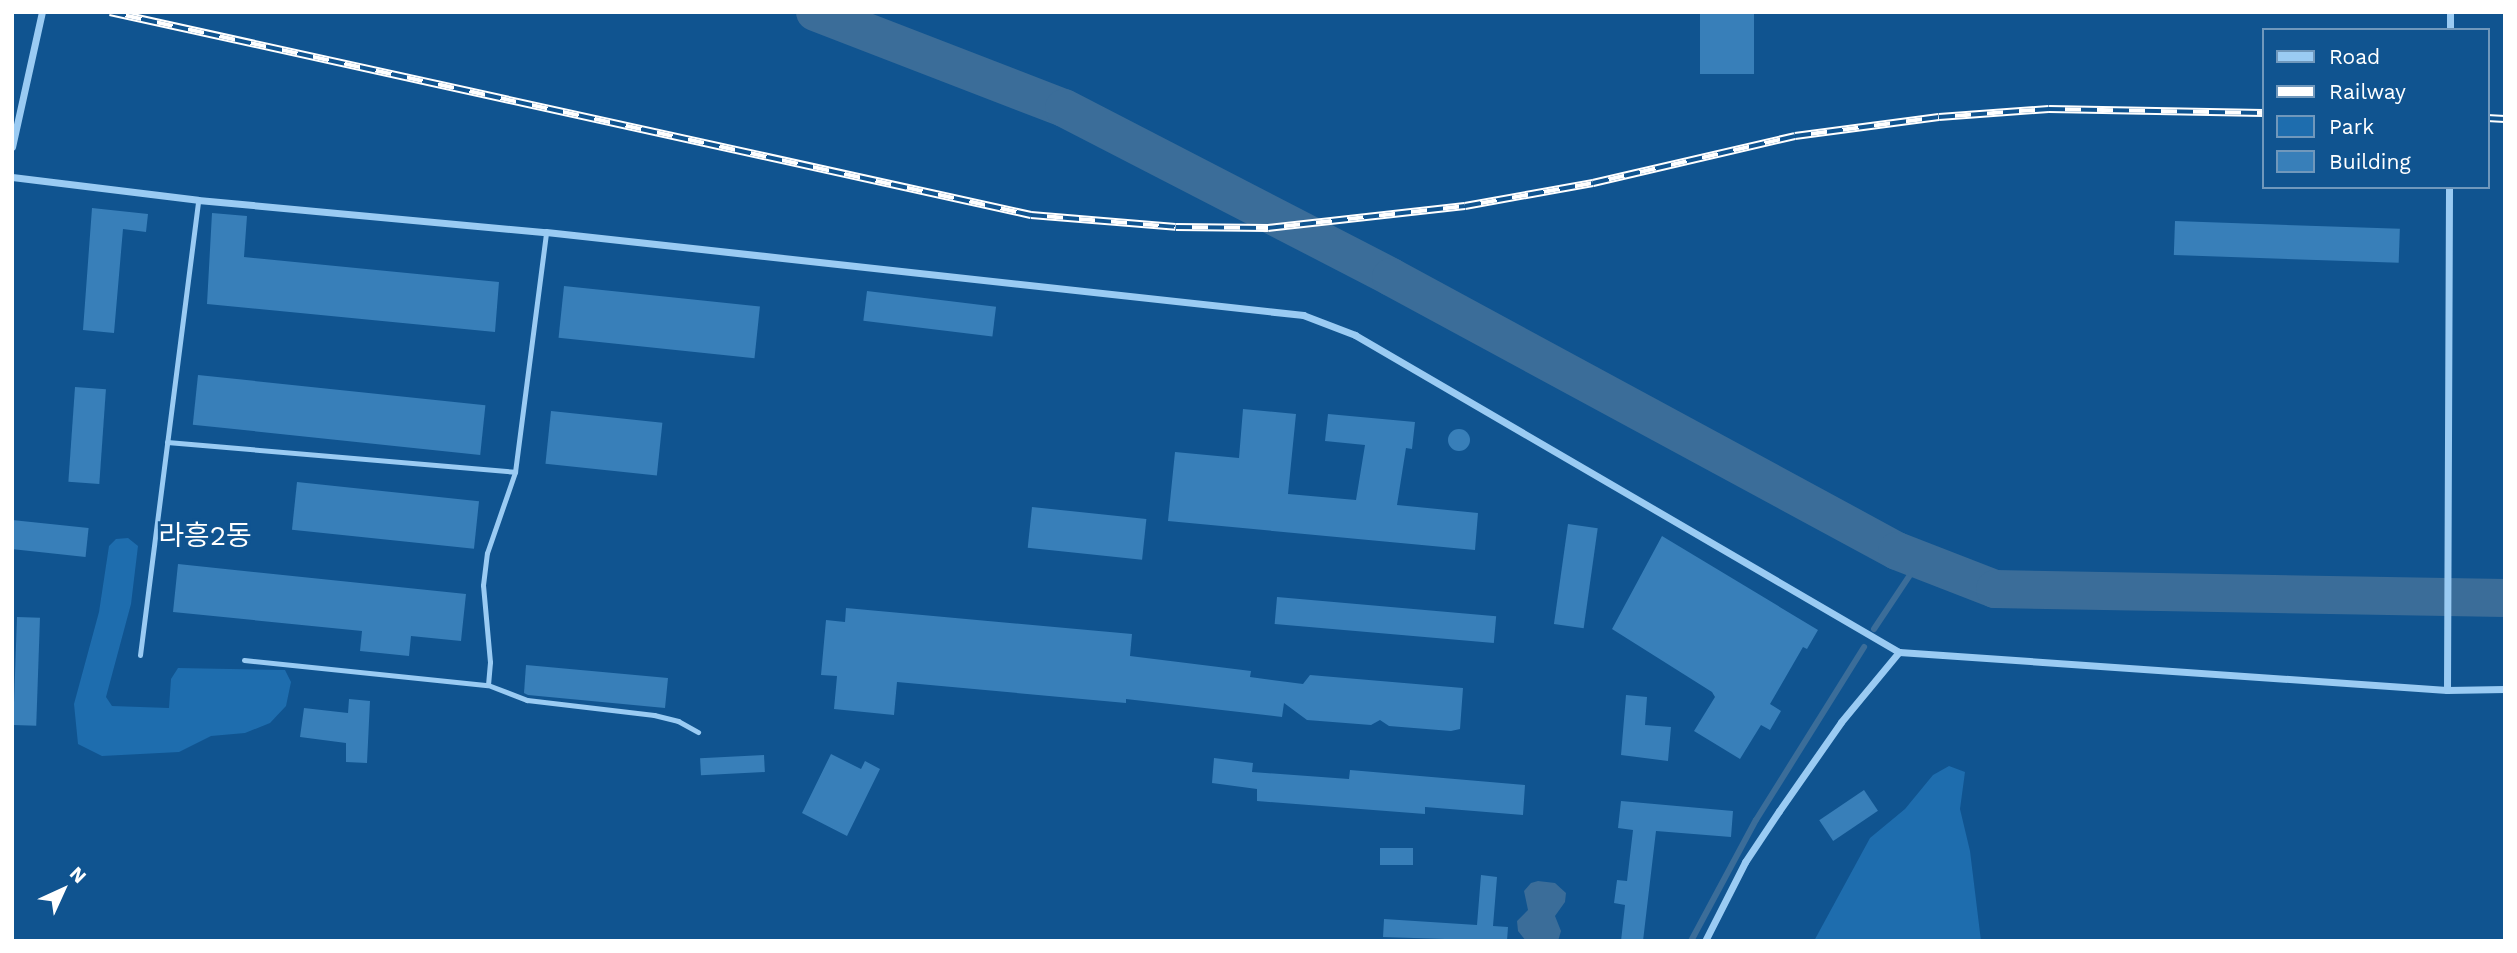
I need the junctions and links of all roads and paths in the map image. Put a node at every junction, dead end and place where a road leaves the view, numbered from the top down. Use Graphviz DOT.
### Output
graph roads {
  1 [pos="42,12"];
  2 [pos="12,147"];
  3 [pos="12,177"];
  4 [pos="2449,189"];
  5 [pos="198,200"];
  6 [pos="546,232"];
  7 [pos="167,442"];
  8 [pos="515,472"];
  9 [pos="1899,652"];
  10 [pos="140,655"];
  11 [pos="244,660"];
  12 [pos="488,685"];
  13 [pos="2447,690"];
  14 [pos="2505,690"];
  15 [pos="698,732"];
  16 [pos="1704,941"];
  1 -- 2 [label="street"];
  3 -- 5 [label="street"];
  4 -- 13 [label="street"];
  5 -- 6 [label="street"];
  5 -- 7 [label="lane"];
  6 -- 8 [label="lane"];
  6 -- 9 [label="street"];
  7 -- 8 [label="lane"];
  7 -- 10 [label="lane"];
  8 -- 12 [label="lane"];
  9 -- 13 [label="street"];
  9 -- 16 [label="street"];
  11 -- 12 [label="lane"];
  12 -- 15 [label="lane"];
  13 -- 14 [label="street"];
}
